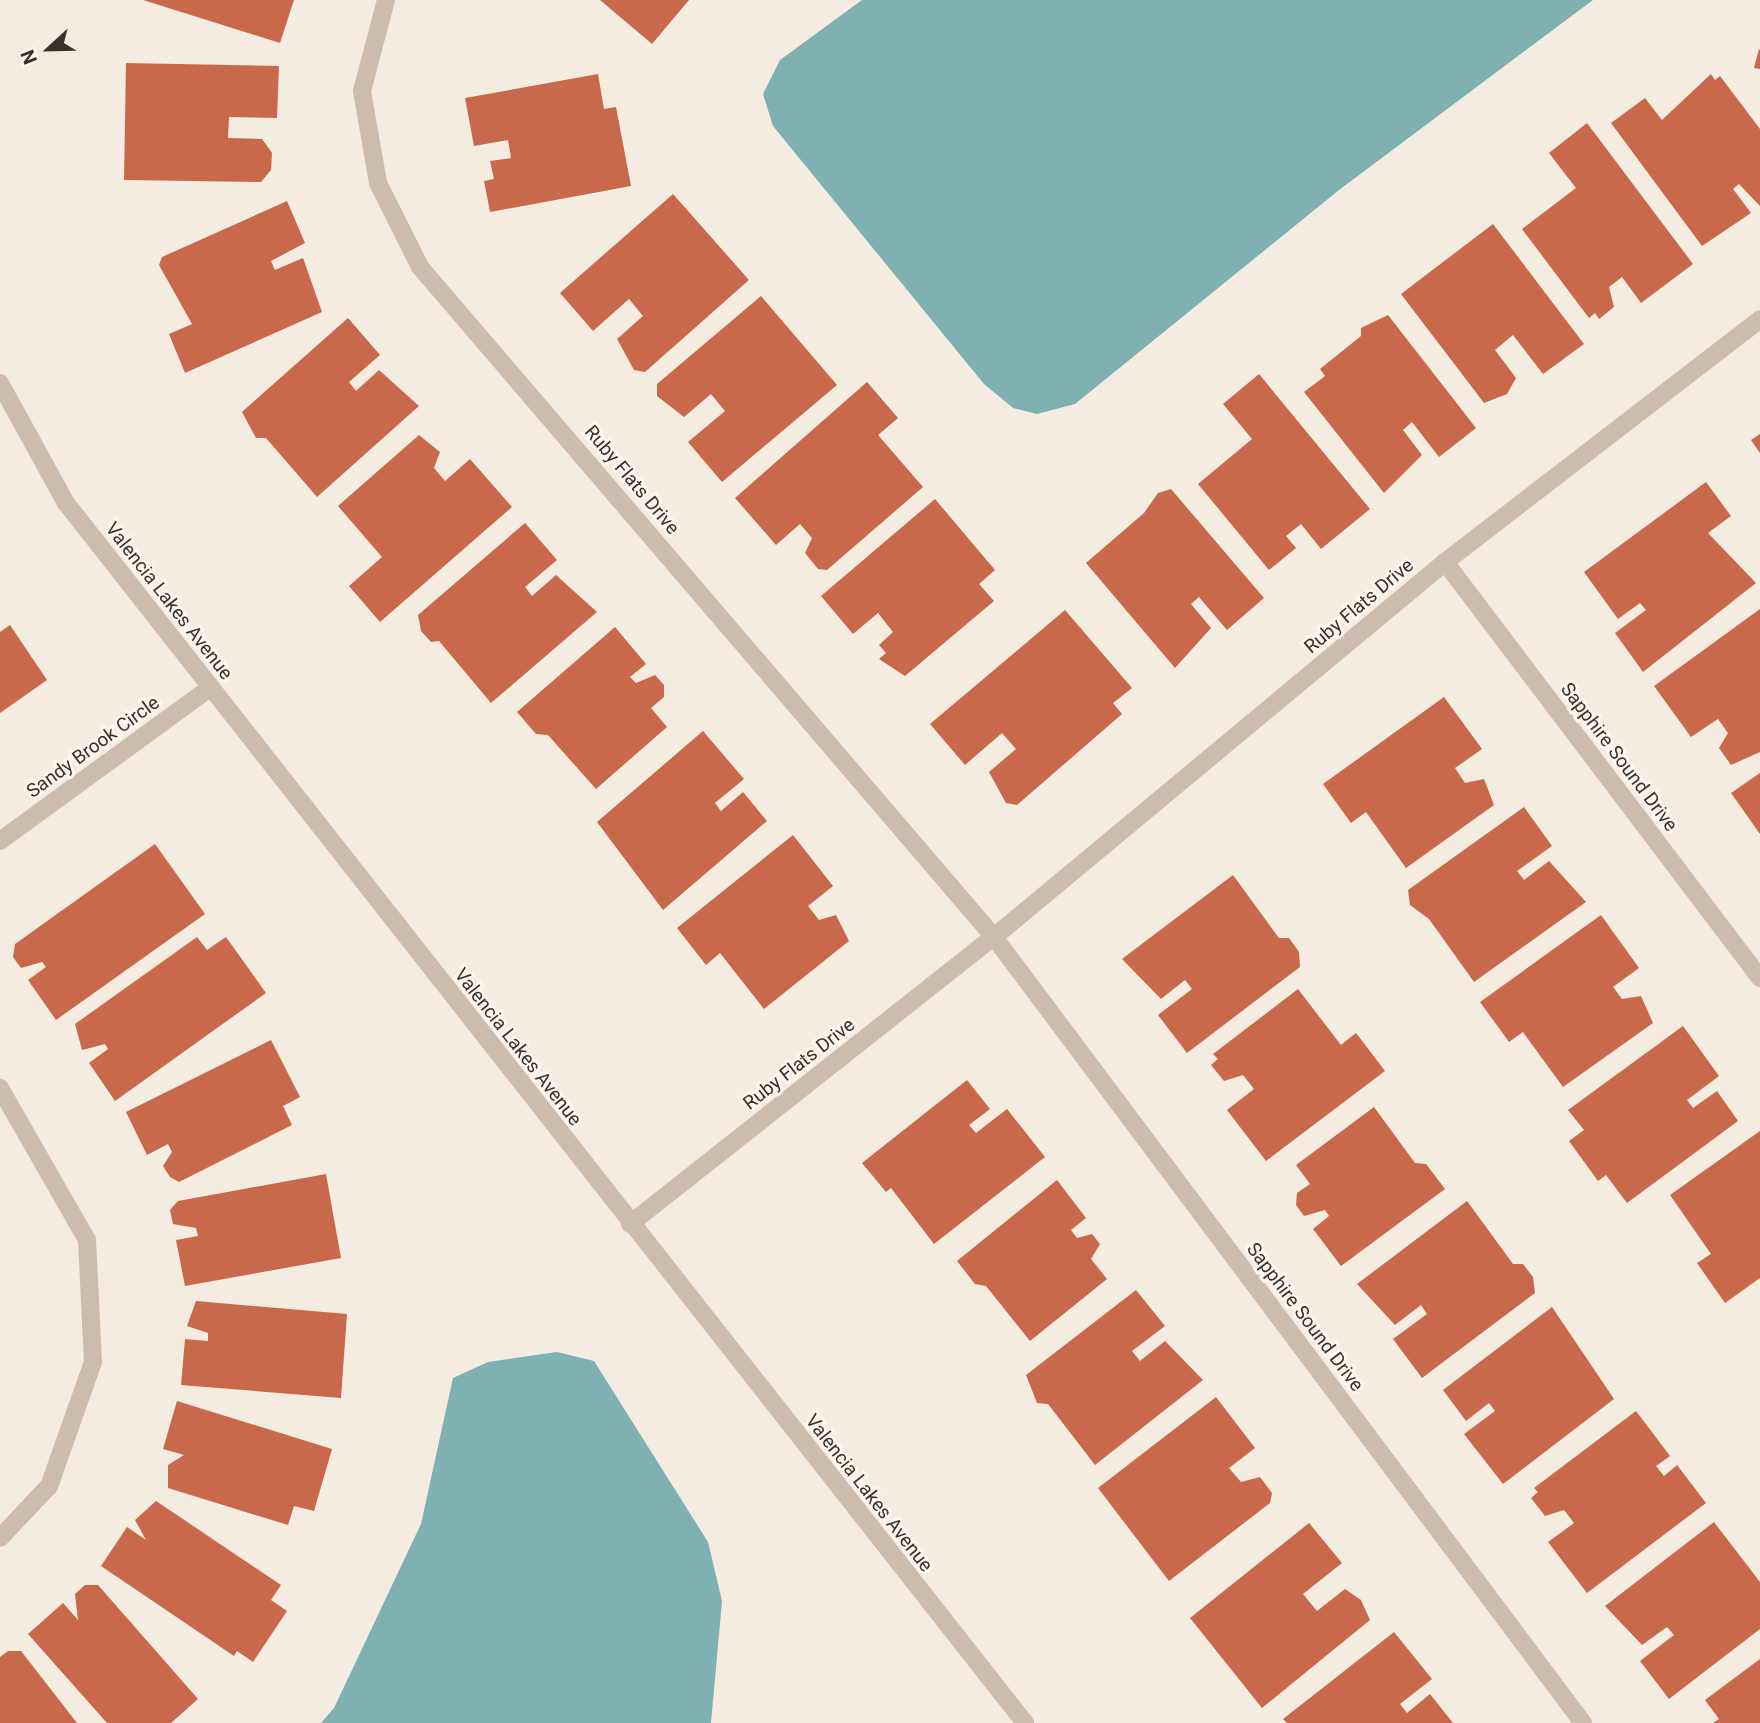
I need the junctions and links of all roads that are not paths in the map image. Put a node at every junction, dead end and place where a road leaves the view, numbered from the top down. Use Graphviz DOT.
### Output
graph roads {
  1 [pos="386,0"];
  2 [pos="1760,318"];
  3 [pos="0,383"];
  4 [pos="1445,562"];
  5 [pos="210,688"];
  6 [pos="0,841"];
  7 [pos="993,937"];
  8 [pos="1760,978"];
  9 [pos="0,1088"];
  10 [pos="631,1224"];
  11 [pos="0,1538"];
  12 [pos="1025,1723"];
  13 [pos="1583,1723"];
  1 -- 7 [label="street, Ruby Flats Drive"];
  2 -- 4 [label="street, Ruby Flats Drive"];
  3 -- 5 [label="street, Valencia Lakes Avenue"];
  4 -- 7 [label="street, Ruby Flats Drive"];
  4 -- 8 [label="street, Sapphire Sound Drive"];
  5 -- 6 [label="street, Sandy Brook Circle"];
  5 -- 10 [label="street, Valencia Lakes Avenue"];
  7 -- 10 [label="street, Ruby Flats Drive"];
  7 -- 13 [label="street, Sapphire Sound Drive"];
  9 -- 11 [label="street"];
  10 -- 12 [label="street, Valencia Lakes Avenue"];
}
